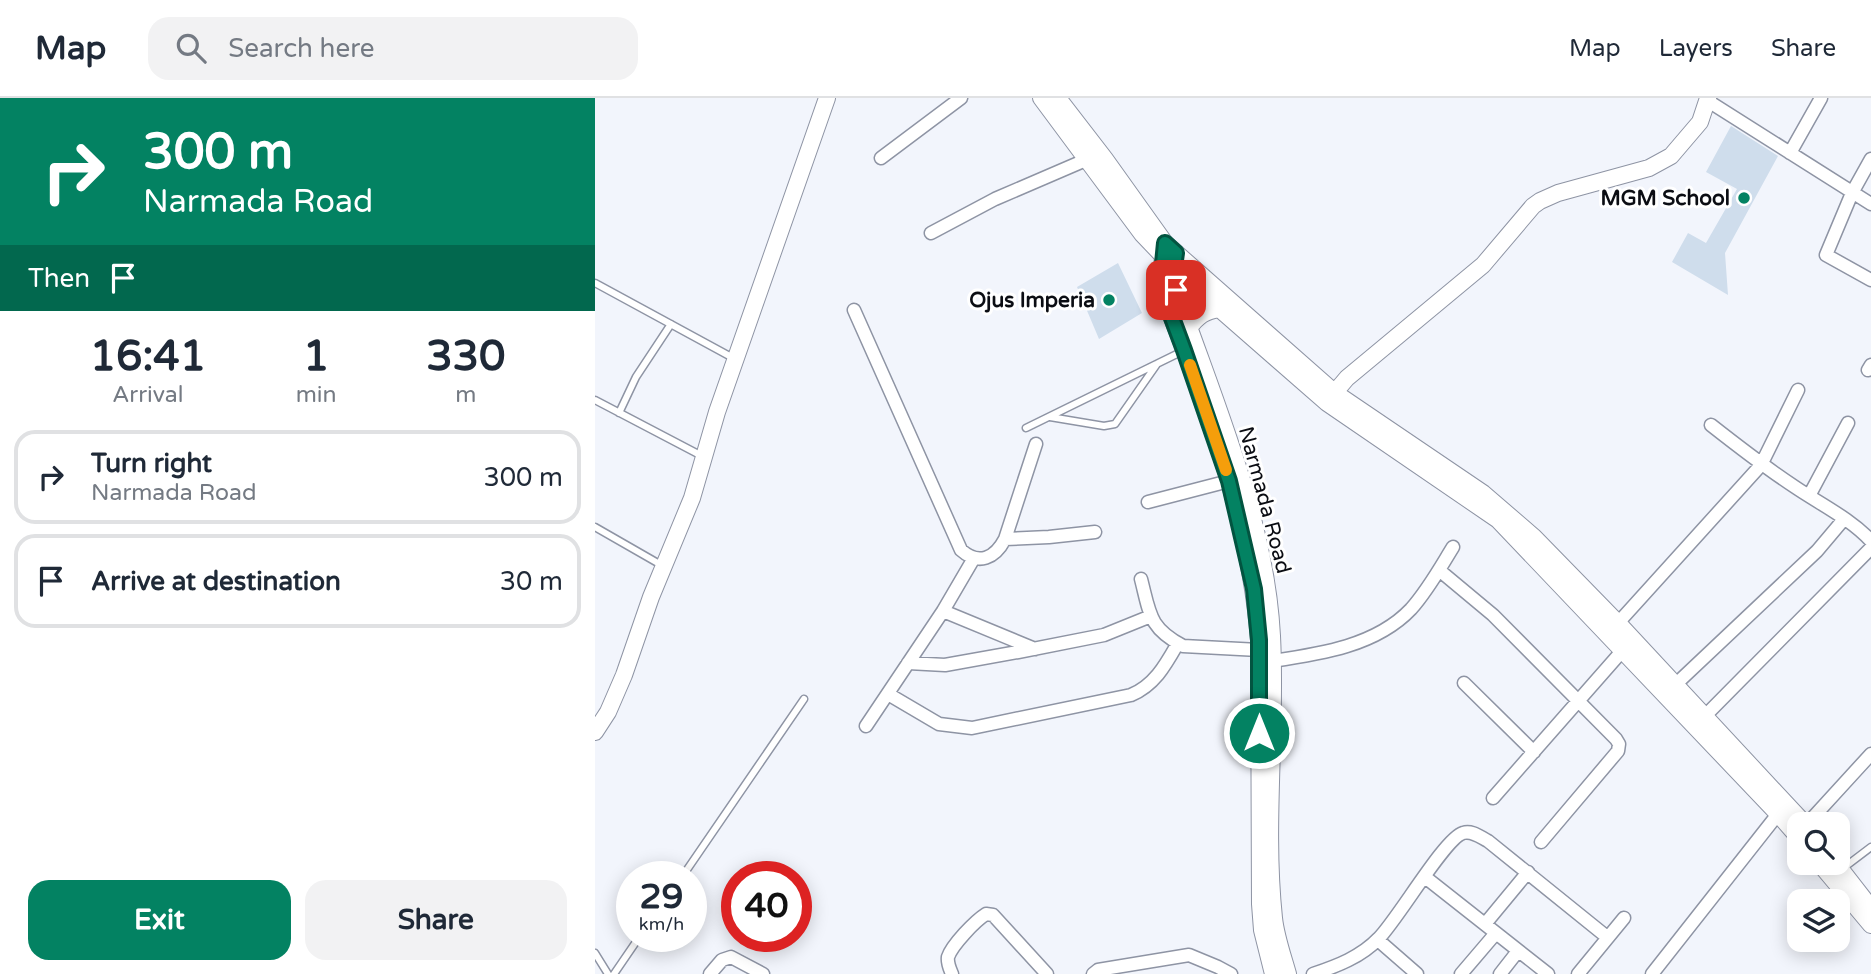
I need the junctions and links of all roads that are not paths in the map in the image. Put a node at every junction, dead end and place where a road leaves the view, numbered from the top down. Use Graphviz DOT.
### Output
graph roads {
  1 [pos="827,98"];
  2 [pos="961,98"];
  3 [pos="1041,98"];
  4 [pos="1058,98"];
  5 [pos="1821,98"];
  6 [pos="1708,100"];
  7 [pos="1790,153"];
  8 [pos="881,158"];
  9 [pos="1088,159"];
  10 [pos="1871,159"];
  11 [pos="1853,193"];
  12 [pos="1871,204"];
  13 [pos="931,233"];
  14 [pos="1170,255"];
  15 [pos="1871,280"];
  16 [pos="595,283"];
  17 [pos="1219,309"];
  18 [pos="854,310"];
  19 [pos="671,324"];
  20 [pos="1189,328"];
  21 [pos="1184,350"];
  22 [pos="736,359"];
  23 [pos="1158,363"];
  24 [pos="1798,390"];
  25 [pos="1331,397"];
  26 [pos="595,400"];
  27 [pos="619,413"];
  28 [pos="1050,417"];
  29 [pos="1848,423"];
  30 [pos="1711,425"];
  31 [pos="1026,428"];
  32 [pos="1036,444"];
  33 [pos="703,457"];
  34 [pos="1761,464"];
  35 [pos="1229,481"];
  36 [pos="1809,496"];
  37 [pos="1148,502"];
  38 [pos="1844,519"];
  39 [pos="595,527"];
  40 [pos="1095,532"];
  41 [pos="1869,533"];
  42 [pos="1005,539"];
  43 [pos="1453,547"];
  44 [pos="1871,548"];
  45 [pos="974,558"];
  46 [pos="664,566"];
  47 [pos="1439,570"];
  48 [pos="1141,579"];
  49 [pos="943,611"];
  50 [pos="1151,616"];
  51 [pos="1618,623"];
  52 [pos="1178,643"];
  53 [pos="1036,649"];
  54 [pos="1623,650"];
  55 [pos="1266,656"];
  56 [pos="908,663"];
  57 [pos="1464,683"];
  58 [pos="1675,685"];
  59 [pos="888,694"];
  60 [pos="804,699"];
  61 [pos="1578,702"];
  62 [pos="1704,717"];
  63 [pos="866,726"];
  64 [pos="596,729"];
  65 [pos="1534,752"];
  66 [pos="1871,754"];
  67 [pos="1493,798"];
  68 [pos="1795,812"];
  69 [pos="1817,812"];
  70 [pos="1778,814"];
  71 [pos="1787,824"];
  72 [pos="1541,842"];
  73 [pos="1871,847"];
  74 [pos="1850,859"];
  75 [pos="693,861"];
  76 [pos="1528,872"];
  77 [pos="1829,875"];
  78 [pos="1845,875"];
  79 [pos="1425,877"];
  80 [pos="1871,908"];
  81 [pos="1624,918"];
  82 [pos="1485,924"];
  83 [pos="1871,925"];
  84 [pos="1496,933"];
  85 [pos="1607,937"];
  86 [pos="1378,940"];
  87 [pos="1518,951"];
  88 [pos="629,952"];
  89 [pos="595,953"];
  90 [pos="608,974"];
  91 [pos="614,974"];
  92 [pos="710,974"];
  93 [pos="763,974"];
  94 [pos="952,974"];
  95 [pos="1047,974"];
  96 [pos="1093,974"];
  97 [pos="1231,974"];
  98 [pos="1273,974"];
  99 [pos="1289,974"];
  100 [pos="1313,974"];
  101 [pos="1417,974"];
  102 [pos="1461,974"];
  103 [pos="1500,974"];
  104 [pos="1548,974"];
  105 [pos="1578,974"];
  106 [pos="1652,974"];
  1 -- 22 [label="street"];
  2 -- 8 [label="street"];
  3 -- 9 [label="street"];
  4 -- 14 [label="street"];
  5 -- 7 [label="street"];
  6 -- 7 [label="street"];
  6 -- 25 [label="street"];
  7 -- 11 [label="street"];
  9 -- 13 [label="street"];
  9 -- 14 [label="street"];
  10 -- 11 [label="street"];
  11 -- 12 [label="street"];
  11 -- 15 [label="street"];
  14 -- 17 [label="street"];
  14 -- 20 [label="street, Narmada Road"];
  14 -- 21 [label="street"];
  14 -- 25 [label="street"];
  16 -- 19 [label="lane"];
  17 -- 20 [label="street"];
  17 -- 25 [label="street"];
  18 -- 45 [label="street"];
  19 -- 22 [label="lane"];
  19 -- 27 [label="lane"];
  20 -- 55 [label="street, Narmada Road"];
  21 -- 23 [label="lane"];
  21 -- 35 [label="street"];
  22 -- 33 [label="street"];
  23 -- 28 [label="lane"];
  23 -- 28 [label="lane"];
  24 -- 34 [label="street"];
  25 -- 51 [label="street"];
  25 -- 54 [label="street"];
  26 -- 27 [label="lane"];
  27 -- 33 [label="lane"];
  28 -- 31 [label="lane"];
  29 -- 36 [label="street"];
  30 -- 34 [label="street"];
  32 -- 42 [label="street"];
  33 -- 46 [label="street"];
  34 -- 36 [label="street"];
  34 -- 51 [label="street"];
  35 -- 37 [label="street"];
  35 -- 55 [label="street"];
  36 -- 38 [label="street"];
  38 -- 41 [label="street"];
  38 -- 58 [label="street"];
  39 -- 46 [label="lane"];
  40 -- 42 [label="street"];
  42 -- 45 [label="street"];
  43 -- 47 [label="street"];
  44 -- 62 [label="street"];
  45 -- 49 [label="street"];
  46 -- 64 [label="street"];
  47 -- 55 [label="street"];
  47 -- 61 [label="street"];
  48 -- 50 [label="street"];
  49 -- 53 [label="street"];
  49 -- 56 [label="street"];
  50 -- 52 [label="street"];
  50 -- 53 [label="street"];
  51 -- 54 [label="street"];
  51 -- 58 [label="street"];
  52 -- 55 [label="street"];
  52 -- 59 [label="street"];
  53 -- 56 [label="street"];
  54 -- 61 [label="street"];
  54 -- 70 [label="street"];
  55 -- 98 [label="street"];
  55 -- 99 [label="street, Narmada Road"];
  56 -- 59 [label="street"];
  57 -- 65 [label="street"];
  58 -- 62 [label="street"];
  59 -- 63 [label="street"];
  60 -- 75 [label="lane"];
  61 -- 65 [label="street"];
  61 -- 72 [label="street"];
  62 -- 68 [label="street"];
  65 -- 67 [label="street"];
  66 -- 69 [label="street"];
  70 -- 71 [label="street"];
  70 -- 106 [label="street"];
  73 -- 74 [label="lane"];
  76 -- 79 [label="street"];
  76 -- 82 [label="street"];
  76 -- 85 [label="street"];
  77 -- 83 [label="street"];
  78 -- 80 [label="street"];
  79 -- 82 [label="street"];
  79 -- 86 [label="street"];
  81 -- 85 [label="street"];
  82 -- 84 [label="street"];
  84 -- 87 [label="street"];
  84 -- 102 [label="street"];
  85 -- 105 [label="street"];
  86 -- 100 [label="street"];
  86 -- 101 [label="street"];
  87 -- 103 [label="street"];
  87 -- 104 [label="street"];
  88 -- 91 [label="lane"];
  89 -- 90 [label="lane"];
  92 -- 93 [label="street"];
  94 -- 95 [label="street"];
  96 -- 97 [label="street"];
}
